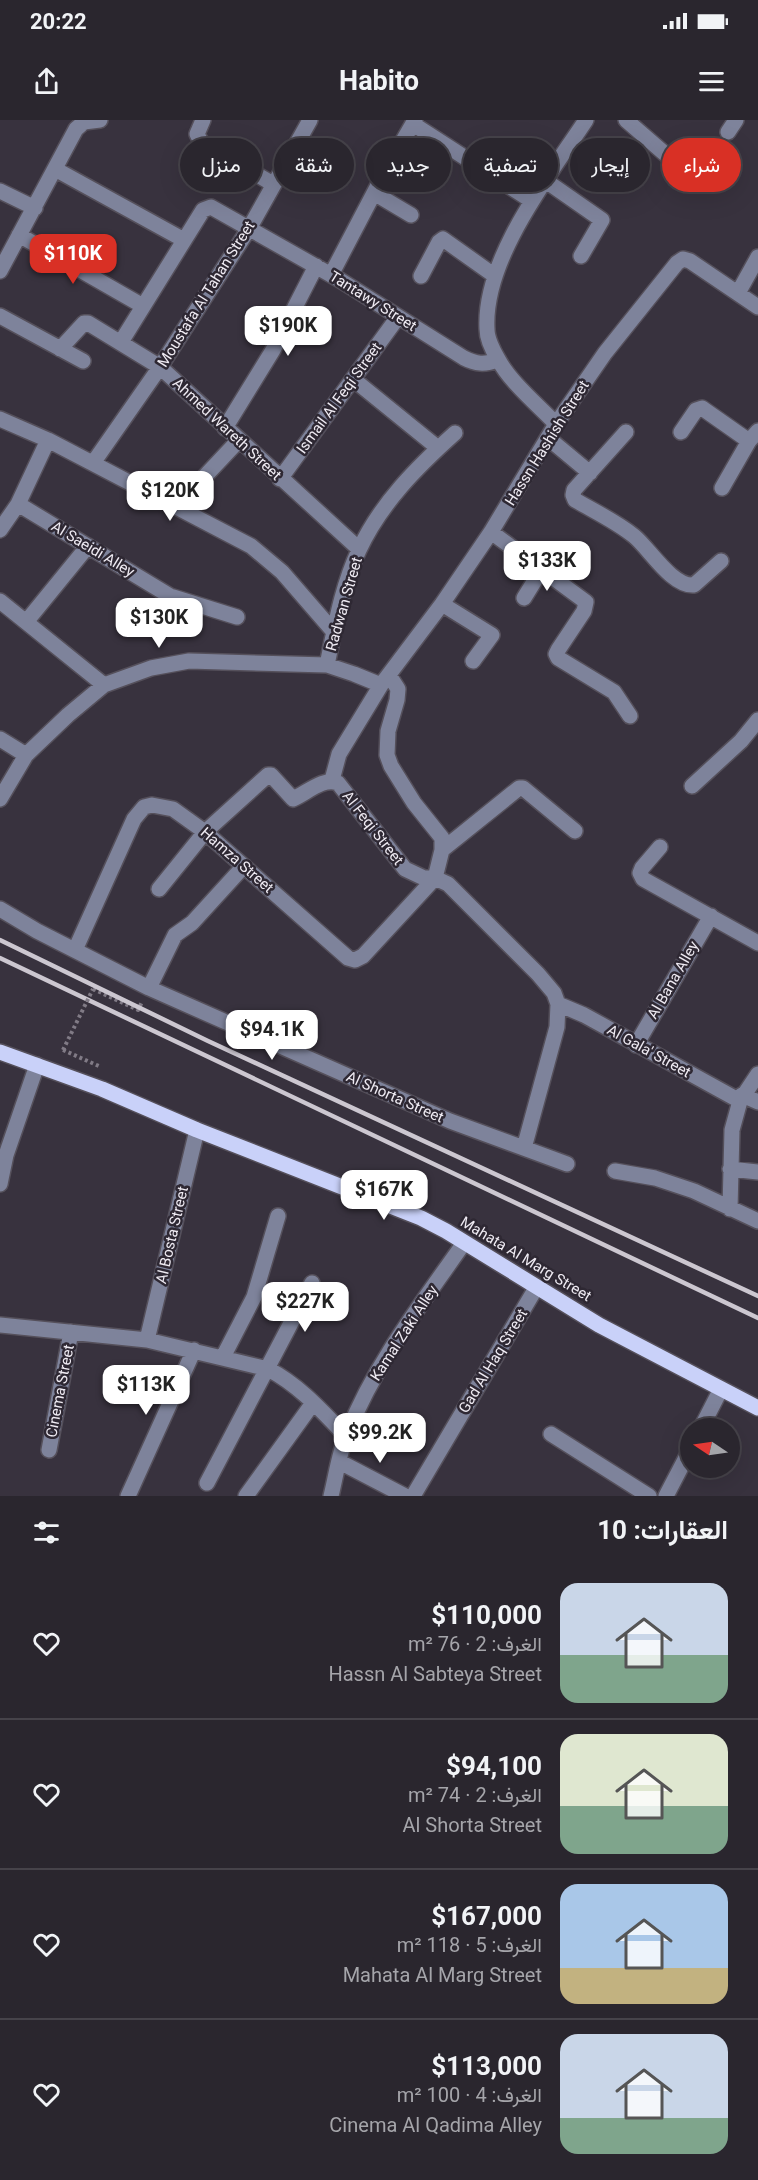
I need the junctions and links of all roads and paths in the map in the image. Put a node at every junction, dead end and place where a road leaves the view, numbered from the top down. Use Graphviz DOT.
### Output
graph roads {
  1 [pos="100,120"];
  2 [pos="203,120"];
  3 [pos="310,120"];
  4 [pos="626,120"];
  5 [pos="82,121"];
  6 [pos="584,121"];
  7 [pos="414,122"];
  8 [pos="662,151"];
  9 [pos="558,163"];
  10 [pos="55,169"];
  11 [pos="273,184"];
  12 [pos="558,190"];
  13 [pos="0,191"];
  14 [pos="539,192"];
  15 [pos="374,193"];
  16 [pos="532,201"];
  17 [pos="35,208"];
  18 [pos="411,215"];
  19 [pos="249,227"];
  20 [pos="19,235"];
  21 [pos="184,240"];
  22 [pos="581,256"];
  23 [pos="758,257"];
  24 [pos="316,266"];
  25 [pos="0,271"];
  26 [pos="331,275"];
  27 [pos="421,276"];
  28 [pos="495,276"];
  29 [pos="738,293"];
  30 [pos="143,306"];
  31 [pos="758,307"];
  32 [pos="0,316"];
  33 [pos="398,317"];
  34 [pos="121,342"];
  35 [pos="60,349"];
  36 [pos="498,360"];
  37 [pos="83,361"];
  38 [pos="160,367"];
  39 [pos="353,379"];
  40 [pos="0,419"];
  41 [pos="556,424"];
  42 [pos="225,428"];
  43 [pos="626,432"];
  44 [pos="681,432"];
  45 [pos="455,433"];
  46 [pos="754,436"];
  47 [pos="548,438"];
  48 [pos="48,440"];
  49 [pos="238,440"];
  50 [pos="438,448"];
  51 [pos="93,463"];
  52 [pos="590,473"];
  53 [pos="280,479"];
  54 [pos="722,488"];
  55 [pos="18,504"];
  56 [pos="177,507"];
  57 [pos="0,530"];
  58 [pos="492,532"];
  59 [pos="88,546"];
  60 [pos="359,549"];
  61 [pos="721,561"];
  62 [pos="542,569"];
  63 [pos="524,598"];
  64 [pos="0,601"];
  65 [pos="442,604"];
  66 [pos="237,617"];
  67 [pos="26,622"];
  68 [pos="334,632"];
  69 [pos="473,661"];
  70 [pos="327,665"];
  71 [pos="385,680"];
  72 [pos="104,685"];
  73 [pos="630,716"];
  74 [pos="758,720"];
  75 [pos="0,739"];
  76 [pos="26,755"];
  77 [pos="332,780"];
  78 [pos="692,786"];
  79 [pos="0,799"];
  80 [pos="575,831"];
  81 [pos="205,832"];
  82 [pos="660,847"];
  83 [pos="442,850"];
  84 [pos="244,866"];
  85 [pos="435,878"];
  86 [pos="159,888"];
  87 [pos="0,909"];
  88 [pos="711,915"];
  89 [pos="758,943"];
  90 [pos="75,950"];
  91 [pos="149,988"];
  92 [pos="558,1004"];
  93 [pos="138,1010"];
  94 [pos="636,1045"];
  95 [pos="0,1052"];
  96 [pos="36,1065"];
  97 [pos="110,1071"];
  98 [pos="758,1074"];
  99 [pos="741,1098"];
  100 [pos="758,1102"];
  101 [pos="197,1130"];
  102 [pos="524,1148"];
  103 [pos="567,1164"];
  104 [pos="729,1169"];
  105 [pos="615,1171"];
  106 [pos="758,1173"];
  107 [pos="0,1184"];
  108 [pos="730,1209"];
  109 [pos="278,1216"];
  110 [pos="758,1221"];
  111 [pos="464,1243"];
  112 [pos="312,1283"];
  113 [pos="536,1288"];
  114 [pos="0,1325"];
  115 [pos="71,1332"];
  116 [pos="147,1340"];
  117 [pos="194,1350"];
  118 [pos="223,1357"];
  119 [pos="268,1369"];
  120 [pos="721,1389"];
  121 [pos="313,1403"];
  122 [pos="758,1408"];
  123 [pos="706,1418"];
  124 [pos="550,1434"];
  125 [pos="346,1436"];
  126 [pos="49,1450"];
  127 [pos="340,1462"];
  128 [pos="680,1472"];
  129 [pos="207,1483"];
  130 [pos="670,1495"];
  131 [pos="128,1496"];
  132 [pos="246,1496"];
  133 [pos="331,1496"];
  134 [pos="405,1496"];
  135 [pos="413,1496"];
  136 [pos="649,1496"];
  1 -- 5 [label="street"];
  2 -- 11 [label="street"];
  3 -- 11 [label="street, Moustafa Al Tahan Street"];
  4 -- 8 [label="street"];
  5 -- 10 [label="street"];
  6 -- 9 [label="street"];
  7 -- 15 [label="street"];
  7 -- 16 [label="street"];
  10 -- 17 [label="street"];
  10 -- 21 [label="street"];
  11 -- 19 [label="street, Moustafa Al Tahan Street"];
  12 -- 22 [label="street"];
  13 -- 17 [label="street"];
  14 -- 16 [label="street"];
  15 -- 18 [label="street"];
  15 -- 26 [label="street"];
  16 -- 28 [label="street"];
  17 -- 20 [label="street"];
  19 -- 21 [label="street, Tantawy Street"];
  19 -- 24 [label="street, Tantawy Street"];
  19 -- 38 [label="street, Moustafa Al Tahan Street"];
  20 -- 25 [label="street"];
  20 -- 30 [label="street"];
  21 -- 30 [label="street"];
  23 -- 29 [label="street"];
  24 -- 26 [label="street, Tantawy Street"];
  24 -- 42 [label="street"];
  26 -- 33 [label="street, Tantawy Street"];
  27 -- 28 [label="street"];
  28 -- 36 [label="street"];
  29 -- 31 [label="street, Hassn Hashish Street"];
  29 -- 41 [label="street, Hassn Hashish Street"];
  30 -- 34 [label="street"];
  32 -- 35 [label="street"];
  33 -- 36 [label="street, Tantawy Street"];
  33 -- 39 [label="street, Ismail Al Feqi Street"];
  34 -- 35 [label="street, Ahmed Wareth Street"];
  34 -- 38 [label="street, Ahmed Wareth Street"];
  35 -- 37 [label="street"];
  36 -- 41 [label="street"];
  38 -- 42 [label="street, Ahmed Wareth Street"];
  38 -- 51 [label="street, Moustafa Al Tahan Street"];
  39 -- 50 [label="street"];
  39 -- 53 [label="street, Ismail Al Feqi Street"];
  40 -- 48 [label="street"];
  41 -- 47 [label="street, Hassn Hashish Street"];
  42 -- 49 [label="street, Ahmed Wareth Street"];
  43 -- 52 [label="street"];
  44 -- 46 [label="street"];
  45 -- 50 [label="street, Radwan Street"];
  46 -- 54 [label="street"];
  47 -- 52 [label="street"];
  47 -- 58 [label="street, Hassn Hashish Street"];
  48 -- 51 [label="street"];
  48 -- 55 [label="street"];
  49 -- 53 [label="street, Ahmed Wareth Street"];
  49 -- 56 [label="street"];
  50 -- 60 [label="street, Radwan Street"];
  51 -- 56 [label="street"];
  52 -- 61 [label="street"];
  53 -- 60 [label="street, Ahmed Wareth Street"];
  55 -- 57 [label="street"];
  55 -- 59 [label="street, Al Saeidi Alley"];
  56 -- 68 [label="street"];
  58 -- 62 [label="street"];
  58 -- 65 [label="street, Hassn Hashish Street"];
  59 -- 66 [label="street, Al Saeidi Alley"];
  59 -- 67 [label="street"];
  60 -- 68 [label="street, Radwan Street"];
  62 -- 63 [label="street"];
  62 -- 73 [label="street"];
  64 -- 67 [label="street"];
  65 -- 69 [label="street"];
  65 -- 71 [label="street, Hassn Hashish Street"];
  67 -- 72 [label="street"];
  68 -- 70 [label="street, Radwan Street"];
  70 -- 71 [label="street"];
  70 -- 72 [label="street"];
  71 -- 77 [label="street, Hassn Hashish Street"];
  71 -- 83 [label="street"];
  72 -- 76 [label="street"];
  74 -- 78 [label="street"];
  75 -- 76 [label="street"];
  76 -- 79 [label="street"];
  77 -- 81 [label="street, Al Feqi Street"];
  77 -- 85 [label="street, Al Feqi Street"];
  80 -- 83 [label="street"];
  81 -- 84 [label="street, Hamza Street"];
  81 -- 86 [label="street, Al Feqi Street"];
  81 -- 90 [label="street, Hamza Street"];
  82 -- 88 [label="street"];
  83 -- 85 [label="street"];
  84 -- 85 [label="street, Hamza Street"];
  84 -- 91 [label="street"];
  85 -- 92 [label="street"];
  87 -- 90 [label="street, Al Shorta Street"];
  88 -- 89 [label="street"];
  88 -- 94 [label="street, Al Bana Alley"];
  90 -- 91 [label="street, Al Shorta Street"];
  91 -- 102 [label="street, Al Shorta Street"];
  92 -- 94 [label="street, Al Gala' Street"];
  92 -- 102 [label="street"];
  93 -- 97 [label="path, bridge"];
  94 -- 99 [label="street, Al Gala' Street"];
  95 -- 96 [label="main road, Mahata Al Marg Street"];
  96 -- 101 [label="main road, Mahata Al Marg Street"];
  96 -- 107 [label="street"];
  98 -- 99 [label="street"];
  99 -- 100 [label="street, Al Gala' Street"];
  99 -- 104 [label="street"];
  101 -- 111 [label="main road, Mahata Al Marg Street"];
  101 -- 116 [label="street, Al Bosta Street"];
  102 -- 103 [label="street, Al Shorta Street"];
  104 -- 106 [label="street"];
  104 -- 108 [label="street"];
  105 -- 108 [label="street"];
  108 -- 110 [label="street"];
  109 -- 118 [label="street"];
  111 -- 113 [label="main road, Mahata Al Marg Street"];
  111 -- 125 [label="street, Kamal Zaki Alley"];
  112 -- 119 [label="street"];
  113 -- 120 [label="main road, Mahata Al Marg Street"];
  113 -- 135 [label="street, Gad Al Haq Street"];
  114 -- 115 [label="street"];
  115 -- 116 [label="street"];
  115 -- 126 [label="street, Cinema Street"];
  116 -- 117 [label="street"];
  117 -- 118 [label="street"];
  117 -- 131 [label="street"];
  118 -- 119 [label="street"];
  119 -- 121 [label="street"];
  119 -- 129 [label="street"];
  120 -- 122 [label="main road, Mahata Al Marg Street"];
  120 -- 123 [label="street"];
  121 -- 125 [label="street"];
  121 -- 132 [label="street"];
  124 -- 136 [label="street"];
  125 -- 127 [label="street, Kamal Zaki Alley"];
  127 -- 133 [label="street, Kamal Zaki Alley"];
  127 -- 134 [label="street"];
  128 -- 130 [label="street"];
}
